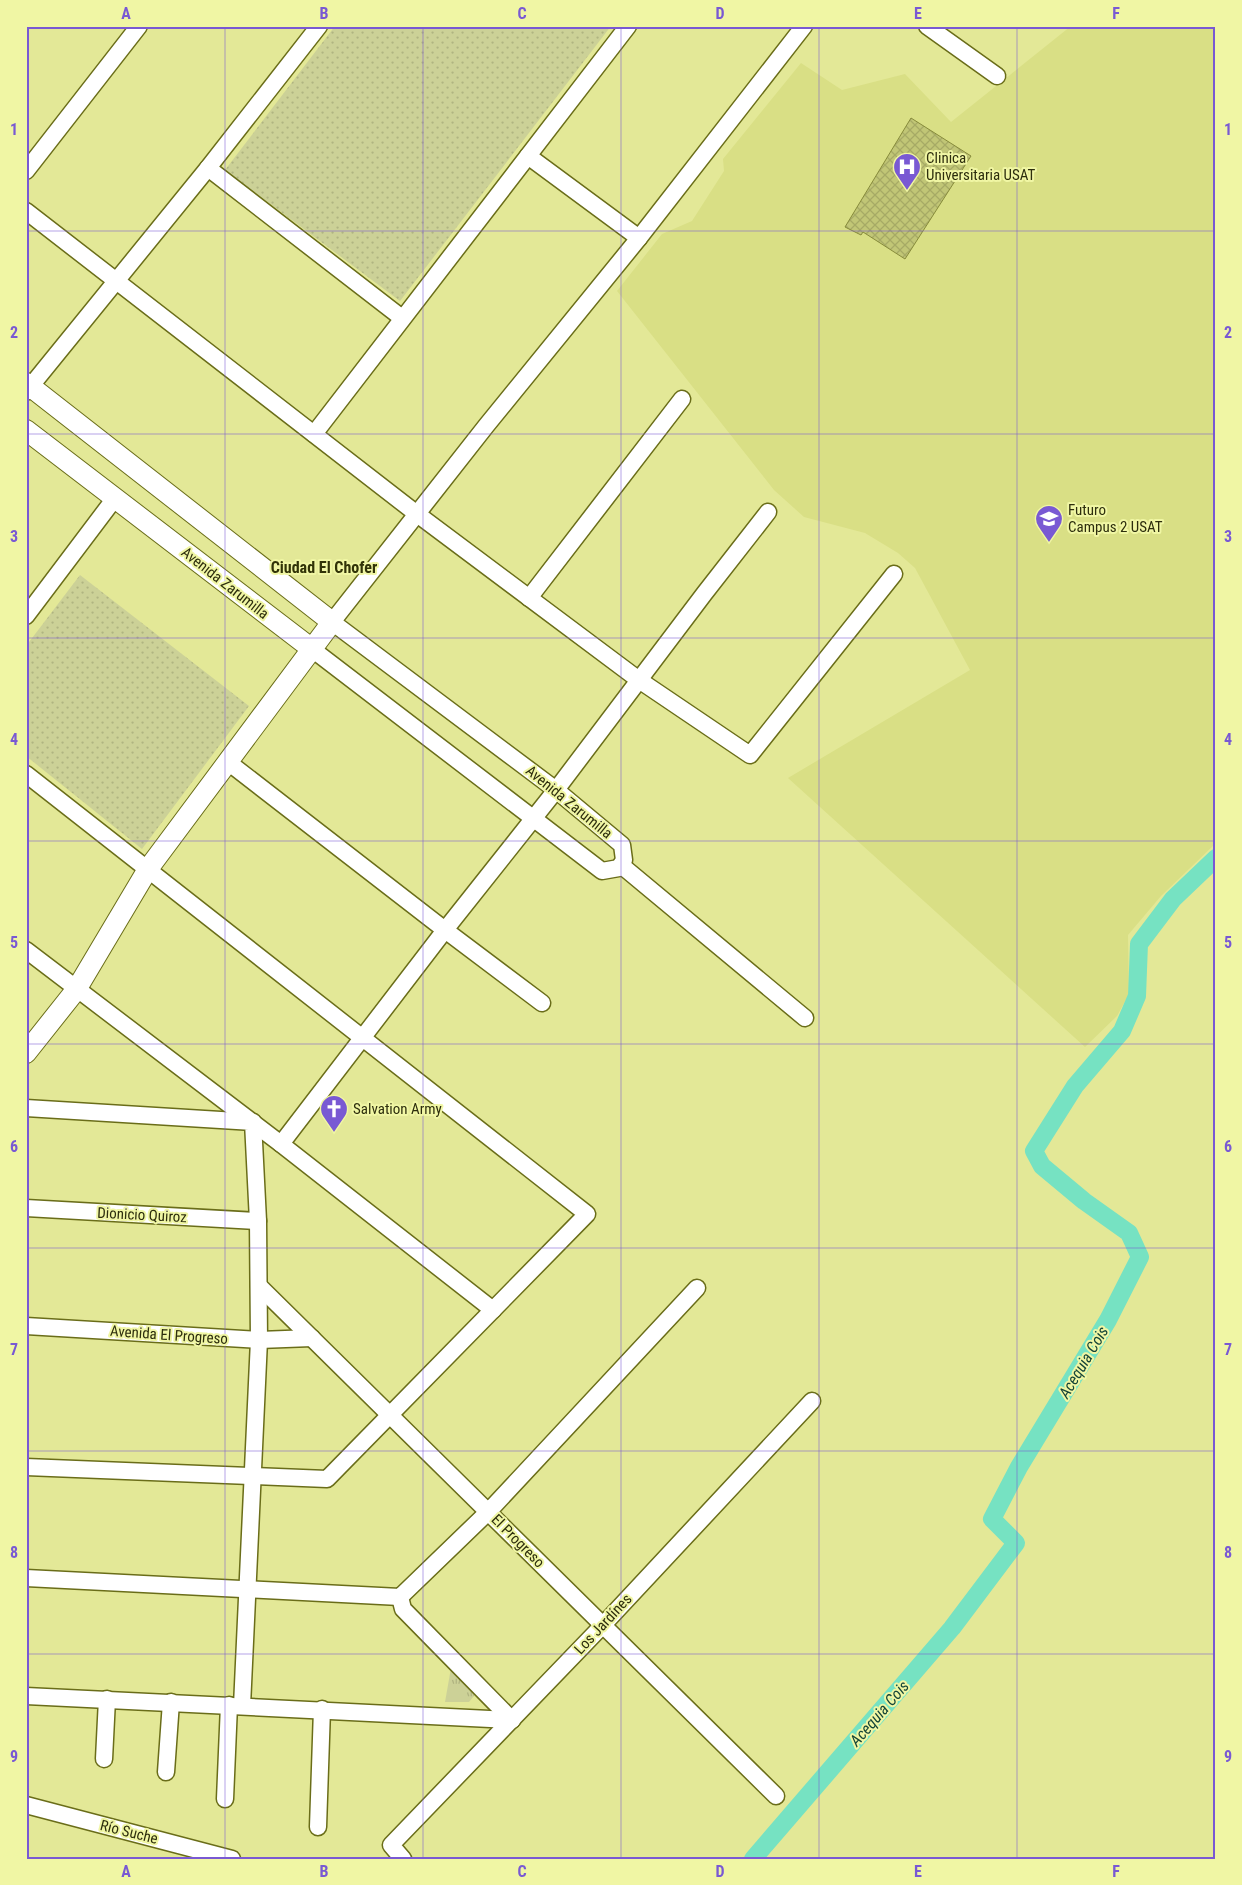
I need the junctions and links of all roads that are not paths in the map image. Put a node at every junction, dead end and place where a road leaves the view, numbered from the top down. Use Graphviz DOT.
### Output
graph roads {
  1 [pos="139,26"];
  2 [pos="319,26"];
  3 [pos="628,26"];
  4 [pos="804,26"];
  5 [pos="927,26"];
  6 [pos="997,76"];
  7 [pos="528,156"];
  8 [pos="208,168"];
  9 [pos="26,172"];
  10 [pos="26,211"];
  11 [pos="639,238"];
  12 [pos="117,280"];
  13 [pos="402,318"];
  14 [pos="28,387"];
  15 [pos="682,399"];
  16 [pos="26,430"];
  17 [pos="314,434"];
  18 [pos="114,498"];
  19 [pos="768,512"];
  20 [pos="417,514"];
  21 [pos="894,574"];
  22 [pos="528,598"];
  23 [pos="26,616"];
  24 [pos="332,622"];
  25 [pos="312,649"];
  26 [pos="639,680"];
  27 [pos="228,762"];
  28 [pos="26,774"];
  29 [pos="556,790"];
  30 [pos="533,820"];
  31 [pos="621,865"];
  32 [pos="148,869"];
  33 [pos="445,930"];
  34 [pos="26,950"];
  35 [pos="76,990"];
  36 [pos="542,1003"];
  37 [pos="805,1018"];
  38 [pos="362,1037"];
  39 [pos="26,1053"];
  40 [pos="26,1108"];
  41 [pos="254,1122"];
  42 [pos="281,1144"];
  43 [pos="26,1208"];
  44 [pos="258,1221"];
  45 [pos="259,1286"];
  46 [pos="697,1288"];
  47 [pos="493,1310"];
  48 [pos="26,1326"];
  49 [pos="312,1338"];
  50 [pos="259,1340"];
  51 [pos="812,1401"];
  52 [pos="390,1415"];
  53 [pos="26,1467"];
  54 [pos="252,1476"];
  55 [pos="488,1512"];
  56 [pos="26,1578"];
  57 [pos="247,1589"];
  58 [pos="400,1597"];
  59 [pos="603,1625"];
  60 [pos="26,1696"];
  61 [pos="107,1699"];
  62 [pos="171,1702"];
  63 [pos="236,1706"];
  64 [pos="322,1710"];
  65 [pos="512,1720"];
  66 [pos="104,1759"];
  67 [pos="166,1772"];
  68 [pos="776,1796"];
  69 [pos="224,1799"];
  70 [pos="26,1806"];
  71 [pos="318,1827"];
  72 [pos="194,1854"];
  73 [pos="232,1859"];
  74 [pos="403,1859"];
  1 -- 9 [label="street"];
  2 -- 8 [label="street"];
  3 -- 7 [label="street"];
  4 -- 11 [label="street"];
  5 -- 6 [label="street"];
  7 -- 11 [label="street"];
  7 -- 13 [label="street"];
  8 -- 12 [label="street"];
  8 -- 13 [label="street"];
  10 -- 12 [label="street"];
  11 -- 20 [label="street"];
  12 -- 14 [label="street"];
  12 -- 17 [label="street"];
  13 -- 17 [label="street"];
  14 -- 24 [label="street, Avenida Zarumilla"];
  15 -- 22 [label="street"];
  16 -- 18 [label="street, Avenida Zarumilla"];
  17 -- 20 [label="street"];
  18 -- 23 [label="street"];
  18 -- 25 [label="street, Avenida Zarumilla"];
  19 -- 26 [label="street"];
  20 -- 22 [label="street"];
  20 -- 24 [label="street"];
  21 -- 26 [label="street"];
  22 -- 26 [label="street"];
  24 -- 25 [label="street"];
  24 -- 29 [label="street, Avenida Zarumilla"];
  25 -- 27 [label="street"];
  25 -- 30 [label="street, Avenida Zarumilla"];
  26 -- 29 [label="street"];
  27 -- 32 [label="street"];
  27 -- 33 [label="street"];
  28 -- 32 [label="street"];
  29 -- 30 [label="street"];
  29 -- 31 [label="street, Avenida Zarumilla"];
  30 -- 31 [label="street, Avenida Zarumilla"];
  30 -- 33 [label="street"];
  31 -- 37 [label="street"];
  32 -- 35 [label="street"];
  32 -- 38 [label="street"];
  33 -- 36 [label="street"];
  33 -- 38 [label="street"];
  34 -- 35 [label="street"];
  35 -- 39 [label="street"];
  35 -- 41 [label="street"];
  38 -- 42 [label="street"];
  38 -- 47 [label="street"];
  40 -- 41 [label="street"];
  41 -- 42 [label="street"];
  41 -- 44 [label="street"];
  42 -- 47 [label="street"];
  43 -- 44 [label="street, Dionicio Quiroz"];
  44 -- 45 [label="street"];
  45 -- 49 [label="street, El Progreso"];
  45 -- 50 [label="street"];
  46 -- 55 [label="street"];
  47 -- 52 [label="street"];
  48 -- 50 [label="street, Avenida El Progreso"];
  49 -- 50 [label="street, Avenida El Progreso"];
  49 -- 52 [label="street, El Progreso"];
  50 -- 54 [label="street"];
  51 -- 59 [label="street, Los Jardínes"];
  52 -- 54 [label="street"];
  52 -- 55 [label="street, El Progreso"];
  53 -- 54 [label="street"];
  54 -- 57 [label="street"];
  55 -- 58 [label="street"];
  55 -- 59 [label="street, El Progreso"];
  56 -- 57 [label="street"];
  57 -- 58 [label="street"];
  57 -- 63 [label="street"];
  58 -- 65 [label="street"];
  59 -- 65 [label="street, Los Jardínes"];
  59 -- 68 [label="street, El Progreso"];
  60 -- 61 [label="street"];
  61 -- 62 [label="street"];
  61 -- 66 [label="street"];
  62 -- 63 [label="street"];
  62 -- 67 [label="street"];
  63 -- 64 [label="street"];
  63 -- 69 [label="street"];
  64 -- 65 [label="street"];
  64 -- 71 [label="street"];
  65 -- 74 [label="street, Los Jardínes"];
  70 -- 72 [label="street, Río Suche"];
  72 -- 73 [label="street, Río Suche"];
}
